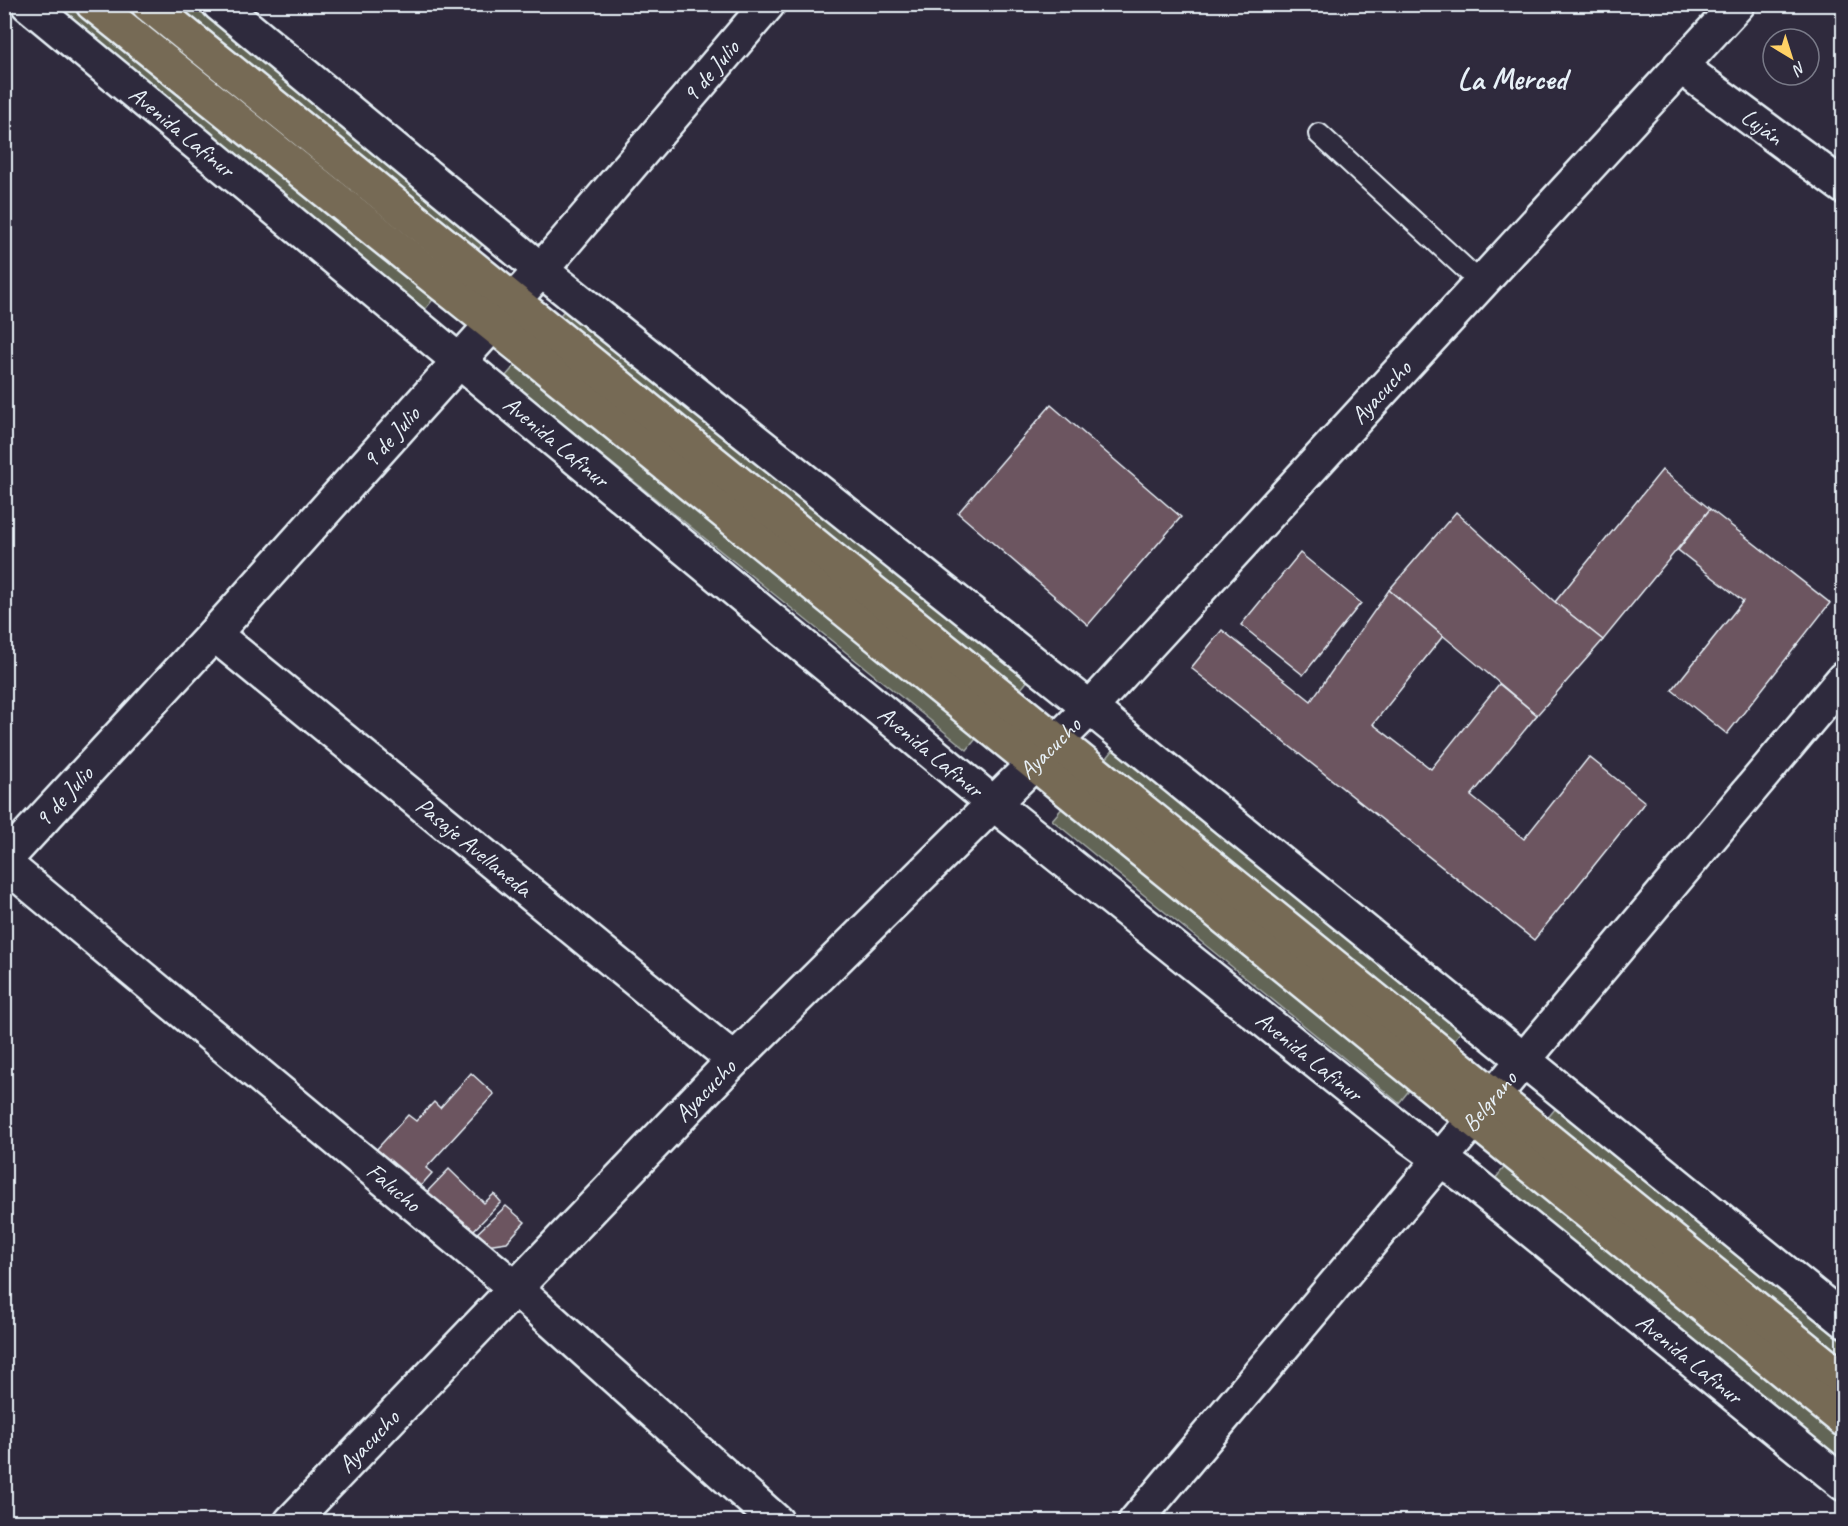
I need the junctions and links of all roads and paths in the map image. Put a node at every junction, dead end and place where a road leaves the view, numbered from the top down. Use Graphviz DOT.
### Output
graph roads {
  1 [pos="28,4"];
  2 [pos="93,4"];
  3 [pos="148,4"];
  4 [pos="219,4"];
  5 [pos="768,4"];
  6 [pos="1738,4"];
  7 [pos="1680,66"];
  8 [pos="1319,134"];
  9 [pos="1844,187"];
  10 [pos="541,270"];
  11 [pos="1481,283"];
  12 [pos="513,299"];
  13 [pos="491,324"];
  14 [pos="460,360"];
  15 [pos="214,633"];
  16 [pos="1844,678"];
  17 [pos="1090,708"];
  18 [pos="1046,753"];
  19 [pos="994,804"];
  20 [pos="4,862"];
  21 [pos="734,1060"];
  22 [pos="1524,1061"];
  23 [pos="1483,1107"];
  24 [pos="1440,1158"];
  25 [pos="514,1287"];
  26 [pos="1844,1320"];
  27 [pos="1844,1380"];
  28 [pos="1844,1420"];
  29 [pos="1844,1484"];
  30 [pos="291,1521"];
  31 [pos="777,1521"];
  32 [pos="1135,1521"];
  1 -- 14 [label="street, Avenida Lafinur"];
  2 -- 13 [label="main road, Avenida Lafinur"];
  3 -- 12 [label="main road, Avenida Lafinur"];
  4 -- 10 [label="street"];
  5 -- 10 [label="street, 9 de Julio"];
  6 -- 7 [label="street, Ayacucho"];
  7 -- 9 [label="street, Luján"];
  7 -- 11 [label="street, Ayacucho"];
  8 -- 11 [label="lane"];
  10 -- 12 [label="street, 9 de Julio"];
  10 -- 17 [label="street"];
  11 -- 17 [label="street, Ayacucho"];
  12 -- 13 [label="street, 9 de Julio"];
  12 -- 18 [label="main road, Avenida Lafinur"];
  13 -- 14 [label="street, 9 de Julio"];
  13 -- 18 [label="main road, Avenida Lafinur"];
  14 -- 15 [label="street, 9 de Julio"];
  14 -- 19 [label="street, Avenida Lafinur"];
  15 -- 20 [label="street, 9 de Julio"];
  15 -- 21 [label="street, Pasaje Avellaneda"];
  16 -- 22 [label="street, Belgrano"];
  17 -- 18 [label="street, Ayacucho"];
  17 -- 22 [label="street"];
  18 -- 19 [label="street, Ayacucho"];
  18 -- 23 [label="main road, Avenida Lafinur"];
  19 -- 21 [label="street, Ayacucho"];
  19 -- 24 [label="street, Avenida Lafinur"];
  20 -- 25 [label="street, Falucho"];
  21 -- 25 [label="street, Ayacucho"];
  22 -- 23 [label="street, Belgrano"];
  22 -- 26 [label="street"];
  23 -- 24 [label="street, Belgrano"];
  23 -- 27 [label="main road, Avenida Lafinur"];
  23 -- 28 [label="main road, Avenida Lafinur"];
  24 -- 29 [label="street, Avenida Lafinur"];
  24 -- 32 [label="street, Belgrano"];
  25 -- 30 [label="street, Ayacucho"];
  25 -- 31 [label="street, Falucho"];
}
